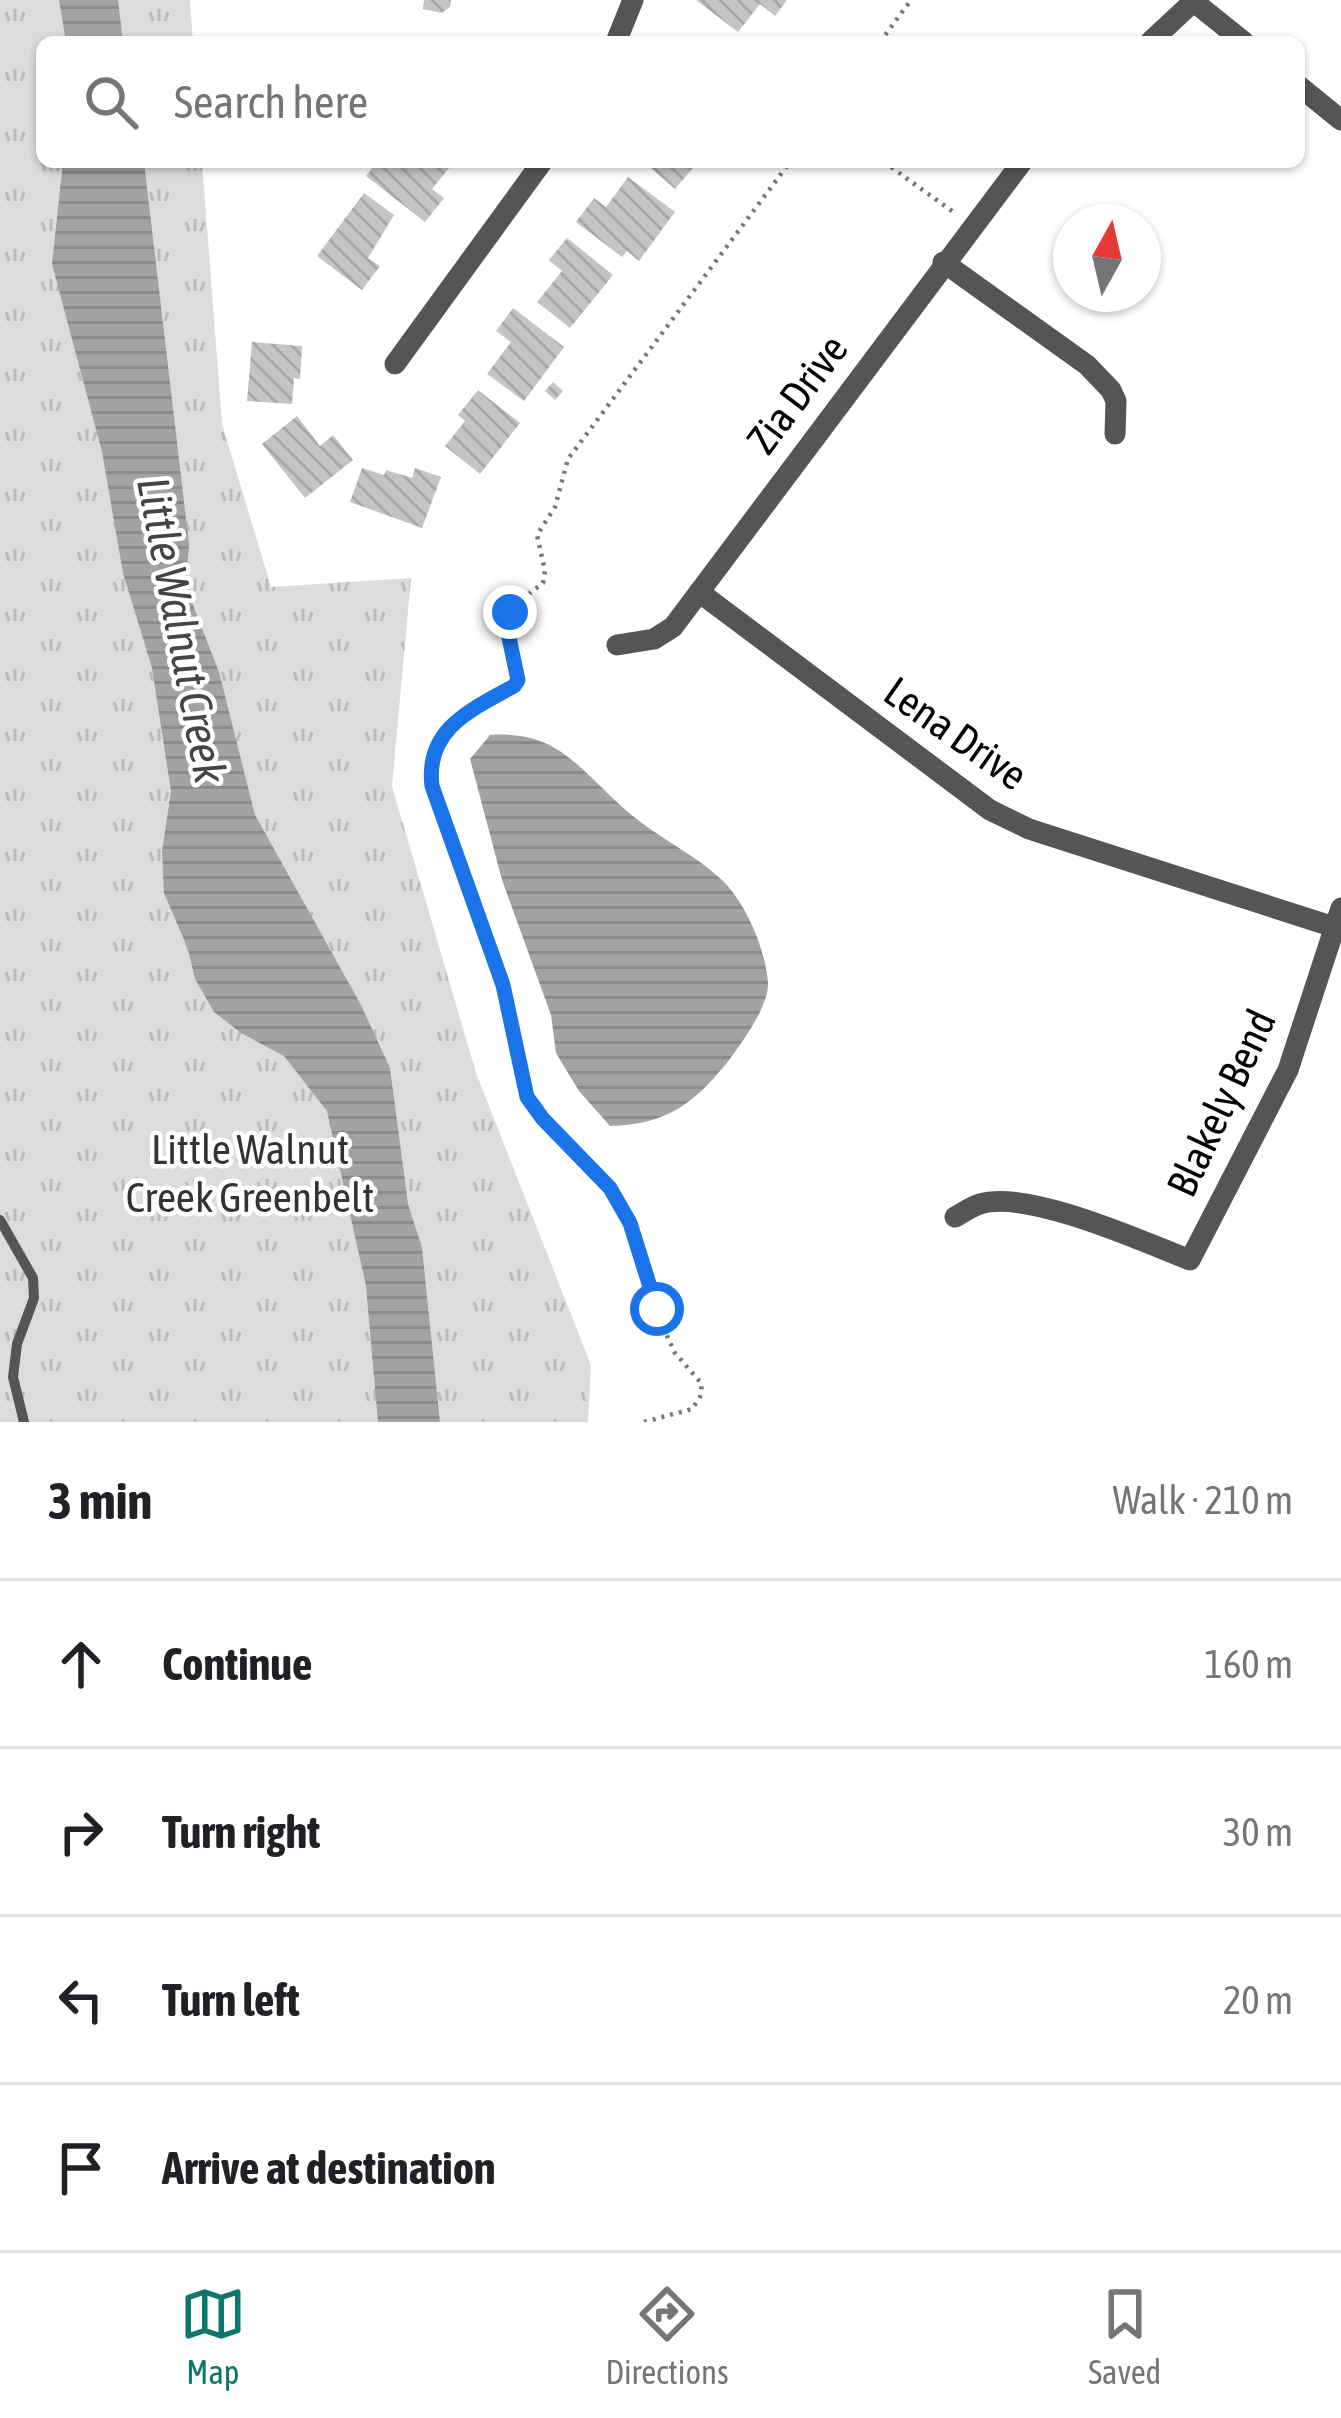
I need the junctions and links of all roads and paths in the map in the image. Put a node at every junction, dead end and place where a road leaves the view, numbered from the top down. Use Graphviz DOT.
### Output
graph roads {
  1 [pos="633,0"];
  2 [pos="911,0"];
  3 [pos="1194,1"];
  4 [pos="618,36"];
  5 [pos="884,36"];
  6 [pos="1156,36"];
  7 [pos="1237,36"];
  8 [pos="1305,91"];
  9 [pos="1341,120"];
  10 [pos="538,168"];
  11 [pos="786,168"];
  12 [pos="892,168"];
  13 [pos="1017,168"];
  14 [pos="956,214"];
  15 [pos="943,262"];
  16 [pos="395,364"];
  17 [pos="1115,434"];
  18 [pos="698,592"];
  19 [pos="617,645"];
  20 [pos="1338,917"];
  21 [pos="955,1217"];
  22 [pos="0,1220"];
  23 [pos="24,1422"];
  24 [pos="644,1422"];
  1 -- 4 [label="street"];
  2 -- 5 [label="path"];
  3 -- 6 [label="street"];
  3 -- 7 [label="street"];
  8 -- 9 [label="street"];
  10 -- 16 [label="street"];
  11 -- 24 [label="path"];
  12 -- 14 [label="path"];
  13 -- 15 [label="street, Zia Drive"];
  15 -- 17 [label="street"];
  15 -- 18 [label="street, Zia Drive"];
  18 -- 19 [label="street, Zia Drive"];
  18 -- 20 [label="street, Lena Drive"];
  20 -- 21 [label="street, Blakely Bend"];
  22 -- 23 [label="lane"];
}
